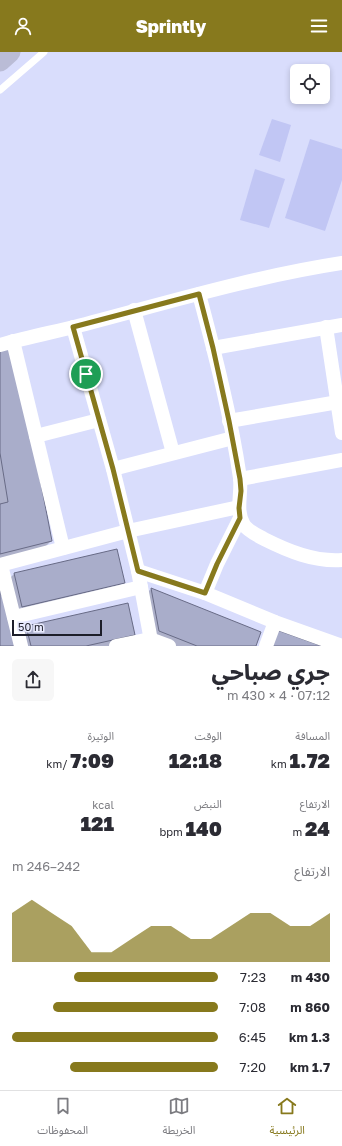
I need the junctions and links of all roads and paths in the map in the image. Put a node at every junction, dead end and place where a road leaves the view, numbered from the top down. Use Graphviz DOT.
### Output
graph roads {
  1 [pos="10,52"];
  2 [pos="44,52"];
  3 [pos="0,61"];
  4 [pos="0,90"];
  5 [pos="342,263"];
  6 [pos="199,294"];
  7 [pos="134,310"];
  8 [pos="342,325"];
  9 [pos="73,327"];
  10 [pos="326,327"];
  11 [pos="7,343"];
  12 [pos="213,348"];
  13 [pos="338,402"];
  14 [pos="99,420"];
  15 [pos="229,421"];
  16 [pos="342,433"];
  17 [pos="36,436"];
  18 [pos="232,438"];
  19 [pos="173,453"];
  20 [pos="342,460"];
  21 [pos="113,469"];
  22 [pos="240,479"];
  23 [pos="239,513"];
  24 [pos="128,531"];
  25 [pos="63,548"];
  26 [pos="342,560"];
  27 [pos="0,565"];
  28 [pos="138,571"];
  29 [pos="141,587"];
  30 [pos="205,593"];
  31 [pos="14,618"];
  32 [pos="275,622"];
  33 [pos="151,642"];
  34 [pos="21,646"];
  35 [pos="116,646"];
  36 [pos="169,646"];
  37 [pos="266,646"];
  38 [pos="342,646"];
  1 -- 3 [label="main road"];
  2 -- 4 [label="lane"];
  5 -- 6 [label="street"];
  6 -- 7 [label="street"];
  6 -- 12 [label="street"];
  7 -- 9 [label="street"];
  7 -- 19 [label="street"];
  8 -- 10 [label="street"];
  9 -- 11 [label="street"];
  9 -- 14 [label="street"];
  10 -- 12 [label="street"];
  10 -- 13 [label="street"];
  11 -- 17 [label="street"];
  12 -- 15 [label="street"];
  13 -- 15 [label="street"];
  13 -- 16 [label="street"];
  14 -- 17 [label="street"];
  14 -- 21 [label="street"];
  15 -- 18 [label="street"];
  17 -- 25 [label="street"];
  18 -- 19 [label="street"];
  18 -- 22 [label="street"];
  19 -- 21 [label="street"];
  20 -- 22 [label="street"];
  21 -- 24 [label="street"];
  22 -- 23 [label="street"];
  23 -- 24 [label="street"];
  23 -- 26 [label="street"];
  23 -- 30 [label="street"];
  24 -- 25 [label="street"];
  24 -- 28 [label="street"];
  25 -- 27 [label="street"];
  27 -- 31 [label="street"];
  28 -- 29 [label="street"];
  28 -- 30 [label="street"];
  29 -- 31 [label="street"];
  29 -- 33 [label="street"];
  30 -- 32 [label="street"];
  31 -- 34 [label="street"];
  32 -- 37 [label="street"];
  32 -- 38 [label="street"];
  33 -- 35 [label="street"];
  33 -- 36 [label="street"];
}
